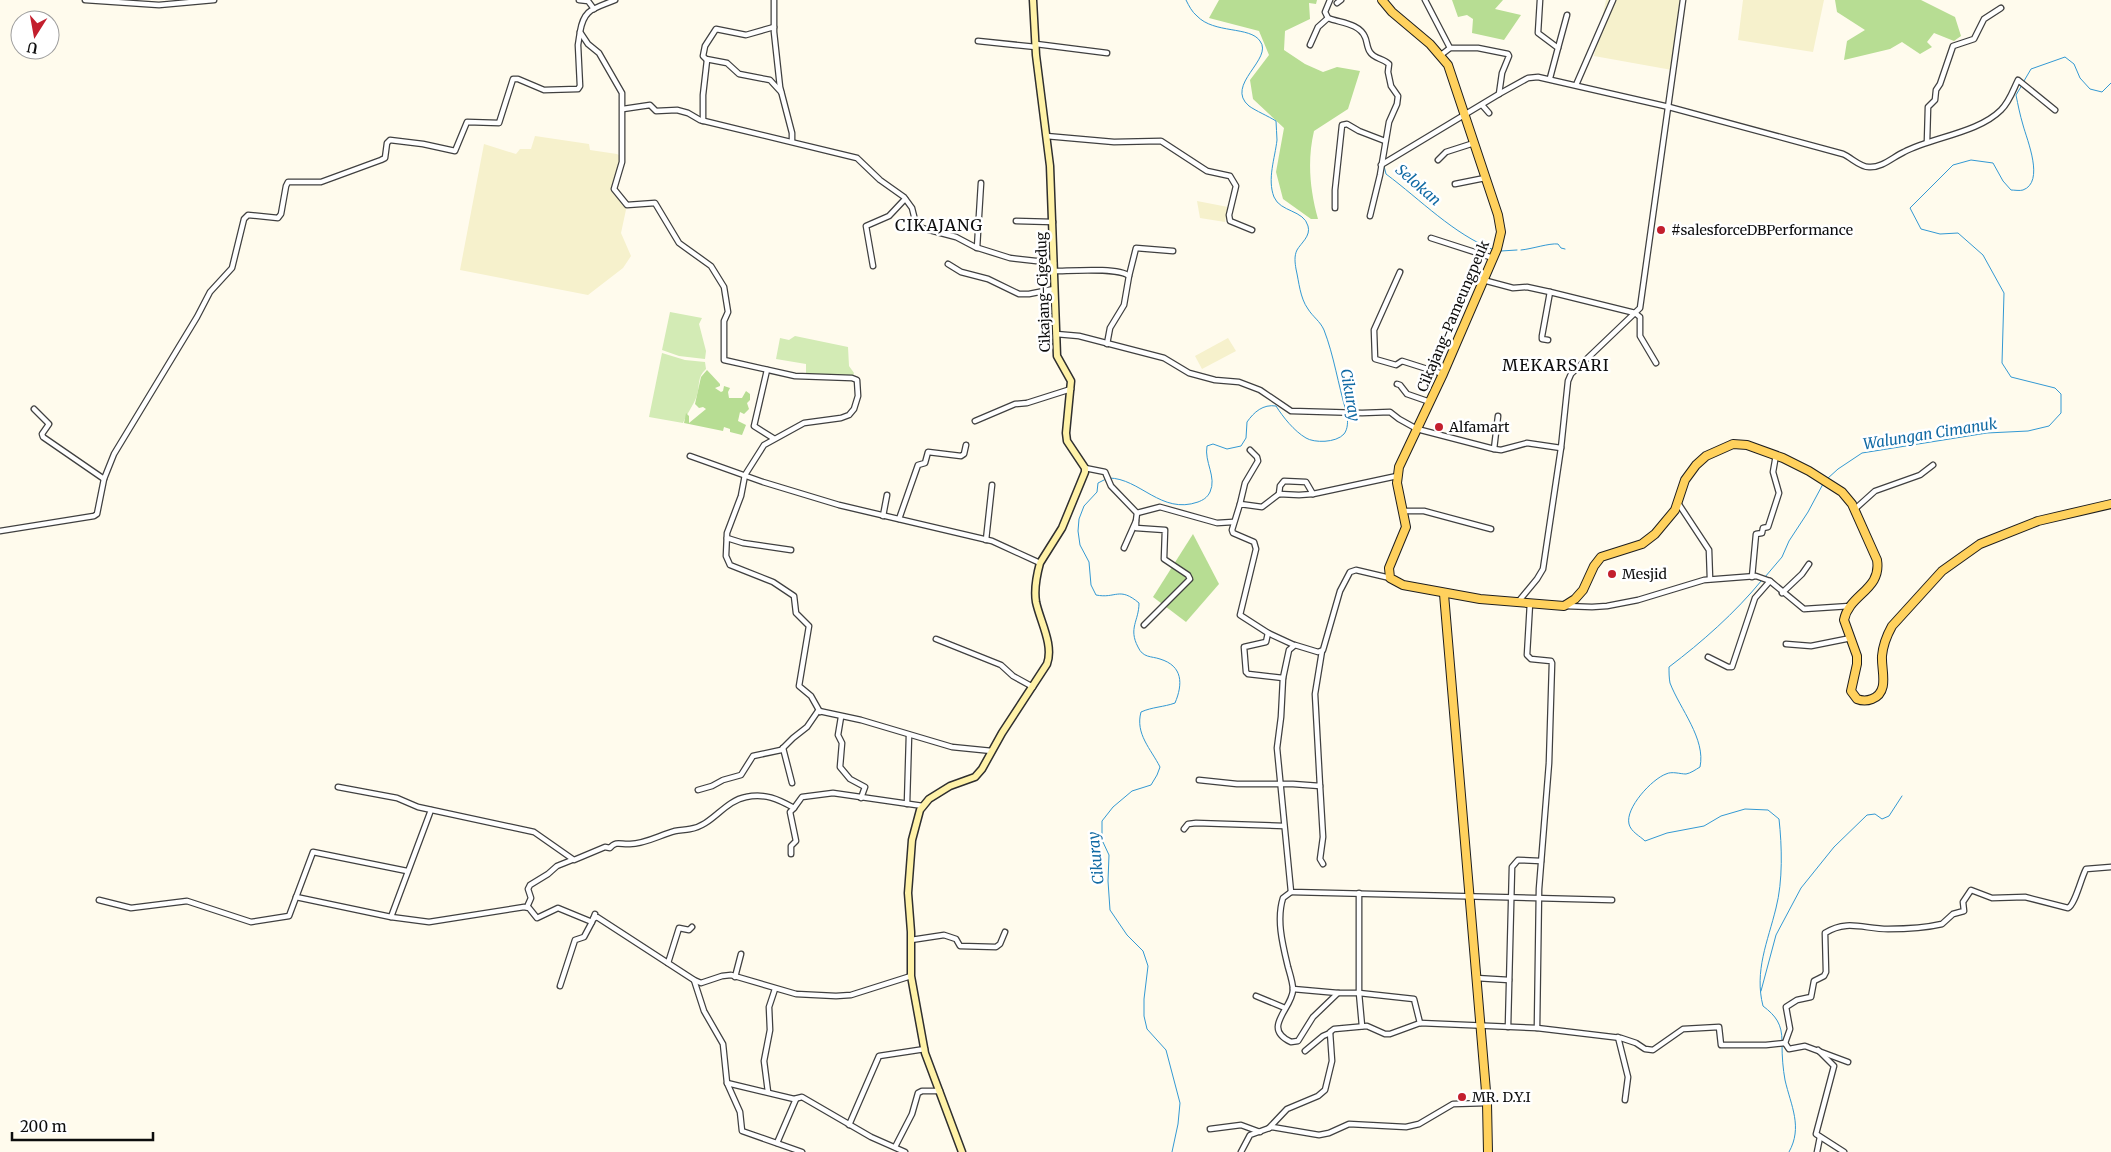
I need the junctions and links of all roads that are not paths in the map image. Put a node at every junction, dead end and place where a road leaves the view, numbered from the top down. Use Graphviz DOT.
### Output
graph roads {
  1 [pos="85,0"];
  2 [pos="214,0"];
  3 [pos="579,0"];
  4 [pos="615,0"];
  5 [pos="774,0"];
  6 [pos="1032,0"];
  7 [pos="1330,0"];
  8 [pos="1382,0"];
  9 [pos="1424,0"];
  10 [pos="1540,0"];
  11 [pos="1613,0"];
  12 [pos="1684,0"];
  13 [pos="2002,8"];
  14 [pos="594,9"];
  15 [pos="1567,15"];
  16 [pos="1328,18"];
  17 [pos="774,27"];
  18 [pos="580,32"];
  19 [pos="978,41"];
  20 [pos="1310,45"];
  21 [pos="1036,46"];
  22 [pos="1450,48"];
  23 [pos="1558,48"];
  24 [pos="1107,53"];
  25 [pos="1441,55"];
  26 [pos="707,60"];
  27 [pos="1550,78"];
  28 [pos="1576,85"];
  29 [pos="781,92"];
  30 [pos="1499,94"];
  31 [pos="1482,105"];
  32 [pos="1669,107"];
  33 [pos="623,109"];
  34 [pos="2055,110"];
  35 [pos="1465,113"];
  36 [pos="1489,113"];
  37 [pos="702,121"];
  38 [pos="1046,136"];
  39 [pos="792,141"];
  40 [pos="1385,141"];
  41 [pos="1927,142"];
  42 [pos="1474,143"];
  43 [pos="1438,160"];
  44 [pos="1383,164"];
  45 [pos="1485,178"];
  46 [pos="981,183"];
  47 [pos="1456,184"];
  48 [pos="905,200"];
  49 [pos="1335,208"];
  50 [pos="1370,216"];
  51 [pos="1016,221"];
  52 [pos="1053,222"];
  53 [pos="1252,230"];
  54 [pos="1431,238"];
  55 [pos="977,248"];
  56 [pos="1173,251"];
  57 [pos="1495,253"];
  58 [pos="1054,263"];
  59 [pos="948,264"];
  60 [pos="873,266"];
  61 [pos="1054,271"];
  62 [pos="1400,272"];
  63 [pos="1129,276"];
  64 [pos="1483,280"];
  65 [pos="1054,289"];
  66 [pos="1550,292"];
  67 [pos="1635,313"];
  68 [pos="1056,334"];
  69 [pos="1548,340"];
  70 [pos="1107,344"];
  71 [pos="1656,363"];
  72 [pos="767,370"];
  73 [pos="1443,374"];
  74 [pos="1397,384"];
  75 [pos="1071,389"];
  76 [pos="1430,402"];
  77 [pos="34,409"];
  78 [pos="1498,416"];
  79 [pos="975,421"];
  80 [pos="1417,429"];
  81 [pos="773,438"];
  82 [pos="966,445"];
  83 [pos="1561,448"];
  84 [pos="1494,449"];
  85 [pos="1250,450"];
  86 [pos="690,456"];
  87 [pos="1776,456"];
  88 [pos="1933,464"];
  89 [pos="1085,468"];
  90 [pos="745,475"];
  91 [pos="1397,476"];
  92 [pos="104,479"];
  93 [pos="992,485"];
  94 [pos="1279,494"];
  95 [pos="1313,494"];
  96 [pos="887,495"];
  97 [pos="1678,503"];
  98 [pos="1240,504"];
  99 [pos="2111,504"];
  100 [pos="1854,509"];
  101 [pos="1404,511"];
  102 [pos="1137,513"];
  103 [pos="882,516"];
  104 [pos="899,520"];
  105 [pos="1136,521"];
  106 [pos="1233,522"];
  107 [pos="1491,529"];
  108 [pos="0,531"];
  109 [pos="727,538"];
  110 [pos="986,540"];
  111 [pos="1124,548"];
  112 [pos="790,550"];
  113 [pos="1040,563"];
  114 [pos="1809,564"];
  115 [pos="1752,577"];
  116 [pos="1390,578"];
  117 [pos="1710,579"];
  118 [pos="1766,579"];
  119 [pos="1782,593"];
  120 [pos="1444,594"];
  121 [pos="1518,602"];
  122 [pos="1530,603"];
  123 [pos="1564,606"];
  124 [pos="1850,606"];
  125 [pos="1144,625"];
  126 [pos="1268,633"];
  127 [pos="1851,638"];
  128 [pos="936,639"];
  129 [pos="1786,644"];
  130 [pos="1295,645"];
  131 [pos="1323,650"];
  132 [pos="1708,657"];
  133 [pos="1283,678"];
  134 [pos="1033,687"];
  135 [pos="819,711"];
  136 [pos="841,717"];
  137 [pos="909,735"];
  138 [pos="783,748"];
  139 [pos="992,751"];
  140 [pos="1198,780"];
  141 [pos="792,783"];
  142 [pos="1280,784"];
  143 [pos="1320,786"];
  144 [pos="338,787"];
  145 [pos="698,790"];
  146 [pos="861,798"];
  147 [pos="907,804"];
  148 [pos="923,806"];
  149 [pos="794,808"];
  150 [pos="430,810"];
  151 [pos="1284,826"];
  152 [pos="1184,829"];
  153 [pos="790,854"];
  154 [pos="572,860"];
  155 [pos="1541,860"];
  156 [pos="1323,864"];
  157 [pos="2111,867"];
  158 [pos="407,871"];
  159 [pos="1291,892"];
  160 [pos="1359,893"];
  161 [pos="1469,896"];
  162 [pos="296,897"];
  163 [pos="1512,897"];
  164 [pos="1540,897"];
  165 [pos="98,900"];
  166 [pos="1612,900"];
  167 [pos="528,907"];
  168 [pos="595,914"];
  169 [pos="391,917"];
  170 [pos="592,921"];
  171 [pos="692,927"];
  172 [pos="1005,932"];
  173 [pos="911,940"];
  174 [pos="741,954"];
  175 [pos="668,964"];
  176 [pos="910,976"];
  177 [pos="735,977"];
  178 [pos="1476,978"];
  179 [pos="694,980"];
  180 [pos="1509,980"];
  181 [pos="560,986"];
  182 [pos="775,989"];
  183 [pos="1293,989"];
  184 [pos="1359,993"];
  185 [pos="1338,994"];
  186 [pos="1256,996"];
  187 [pos="1286,1008"];
  188 [pos="1420,1023"];
  189 [pos="1362,1026"];
  190 [pos="1480,1026"];
  191 [pos="1508,1026"];
  192 [pos="1537,1028"];
  193 [pos="1330,1033"];
  194 [pos="1618,1037"];
  195 [pos="1784,1043"];
  196 [pos="925,1049"];
  197 [pos="1818,1050"];
  198 [pos="1305,1051"];
  199 [pos="1848,1062"];
  200 [pos="727,1083"];
  201 [pos="940,1091"];
  202 [pos="768,1092"];
  203 [pos="796,1099"];
  204 [pos="1625,1100"];
  205 [pos="1487,1103"];
  206 [pos="849,1125"];
  207 [pos="1269,1128"];
  208 [pos="1210,1129"];
  209 [pos="1261,1132"];
  210 [pos="1820,1137"];
  211 [pos="777,1143"];
  212 [pos="895,1146"];
  213 [pos="802,1152"];
  214 [pos="905,1152"];
  215 [pos="962,1152"];
  216 [pos="1241,1152"];
  217 [pos="1488,1152"];
  218 [pos="1817,1152"];
  219 [pos="1844,1152"];
  1 -- 2 [label="street"];
  3 -- 14 [label="street"];
  4 -- 14 [label="street"];
  5 -- 17 [label="street"];
  6 -- 21 [label="street, Cikajang-Cigedug"];
  7 -- 16 [label="street"];
  8 -- 25 [label="main road, Cikajang-Pameungpeuk"];
  9 -- 22 [label="street"];
  10 -- 23 [label="street"];
  11 -- 28 [label="street"];
  12 -- 32 [label="street"];
  13 -- 41 [label="street"];
  14 -- 18 [label="street"];
  15 -- 23 [label="street"];
  16 -- 20 [label="street"];
  16 -- 40 [label="street"];
  17 -- 26 [label="street"];
  17 -- 29 [label="street"];
  18 -- 33 [label="street"];
  18 -- 92 [label="street"];
  19 -- 21 [label="street"];
  21 -- 24 [label="street"];
  21 -- 38 [label="street, Cikajang-Cigedug"];
  22 -- 25 [label="street"];
  22 -- 30 [label="street"];
  23 -- 27 [label="street"];
  25 -- 35 [label="main road, Cikajang-Pameungpeuk"];
  26 -- 29 [label="street"];
  26 -- 37 [label="street"];
  27 -- 28 [label="street"];
  27 -- 30 [label="street"];
  28 -- 32 [label="street"];
  29 -- 39 [label="street"];
  30 -- 31 [label="street"];
  31 -- 35 [label="street"];
  31 -- 36 [label="street"];
  32 -- 41 [label="street"];
  32 -- 67 [label="street"];
  33 -- 37 [label="street"];
  33 -- 72 [label="street"];
  34 -- 41 [label="street"];
  35 -- 42 [label="main road, Cikajang-Pameungpeuk"];
  35 -- 44 [label="street"];
  37 -- 39 [label="street"];
  38 -- 52 [label="street, Cikajang-Cigedug"];
  38 -- 53 [label="street"];
  39 -- 48 [label="street"];
  40 -- 44 [label="street"];
  40 -- 49 [label="street"];
  42 -- 43 [label="street"];
  42 -- 45 [label="main road, Cikajang-Pameungpeuk"];
  44 -- 50 [label="street"];
  45 -- 47 [label="street"];
  45 -- 57 [label="main road, Cikajang-Pameungpeuk"];
  46 -- 55 [label="street"];
  48 -- 55 [label="street"];
  48 -- 60 [label="street"];
  51 -- 52 [label="street"];
  52 -- 58 [label="street, Cikajang-Cigedug"];
  54 -- 57 [label="street"];
  55 -- 58 [label="street"];
  56 -- 63 [label="street"];
  57 -- 64 [label="main road, Cikajang-Pameungpeuk"];
  58 -- 61 [label="street, Cikajang-Cigedug"];
  59 -- 65 [label="street"];
  61 -- 63 [label="street"];
  61 -- 65 [label="street, Cikajang-Cigedug"];
  62 -- 73 [label="street"];
  63 -- 70 [label="street"];
  64 -- 66 [label="street"];
  64 -- 73 [label="main road, Cikajang-Pameungpeuk"];
  65 -- 68 [label="street, Cikajang-Cigedug"];
  66 -- 67 [label="street"];
  66 -- 69 [label="street"];
  67 -- 71 [label="street"];
  67 -- 83 [label="street"];
  68 -- 70 [label="street"];
  68 -- 75 [label="street, Cikajang-Cigedug"];
  70 -- 80 [label="street"];
  72 -- 81 [label="street"];
  72 -- 81 [label="street"];
  73 -- 76 [label="main road, Cikajang-Pameungpeuk"];
  74 -- 76 [label="street"];
  75 -- 79 [label="street"];
  75 -- 89 [label="street, Cikajang-Cigedug"];
  76 -- 80 [label="main road, Cikajang-Pameungpeuk"];
  77 -- 92 [label="street"];
  78 -- 84 [label="street"];
  80 -- 84 [label="street"];
  80 -- 91 [label="main road, Cikajang-Pameungpeuk"];
  81 -- 90 [label="street"];
  82 -- 104 [label="street"];
  83 -- 84 [label="street"];
  83 -- 121 [label="street"];
  85 -- 98 [label="street"];
  86 -- 90 [label="street"];
  87 -- 97 [label="main road"];
  87 -- 100 [label="main road"];
  87 -- 115 [label="street"];
  88 -- 100 [label="street"];
  89 -- 102 [label="street"];
  89 -- 113 [label="street"];
  90 -- 103 [label="street"];
  90 -- 109 [label="street"];
  91 -- 95 [label="street"];
  91 -- 101 [label="main road"];
  92 -- 108 [label="street"];
  93 -- 110 [label="street"];
  94 -- 95 [label="street"];
  94 -- 95 [label="street"];
  94 -- 98 [label="street"];
  96 -- 103 [label="street"];
  97 -- 117 [label="street"];
  97 -- 123 [label="main road"];
  98 -- 106 [label="street"];
  99 -- 127 [label="main road"];
  100 -- 124 [label="main road"];
  101 -- 107 [label="street"];
  101 -- 116 [label="main road"];
  102 -- 105 [label="street"];
  102 -- 106 [label="street"];
  103 -- 104 [label="street"];
  104 -- 110 [label="street"];
  105 -- 111 [label="street"];
  105 -- 125 [label="street"];
  106 -- 126 [label="street"];
  109 -- 112 [label="street"];
  109 -- 135 [label="street"];
  110 -- 113 [label="street"];
  113 -- 134 [label="street"];
  114 -- 119 [label="street"];
  115 -- 117 [label="street"];
  115 -- 118 [label="street"];
  116 -- 120 [label="main road"];
  116 -- 131 [label="street"];
  117 -- 123 [label="street"];
  118 -- 119 [label="street"];
  118 -- 132 [label="street"];
  119 -- 124 [label="street"];
  120 -- 121 [label="main road"];
  120 -- 161 [label="main road"];
  121 -- 122 [label="main road"];
  122 -- 123 [label="main road"];
  122 -- 155 [label="street"];
  124 -- 127 [label="main road"];
  126 -- 130 [label="street"];
  126 -- 133 [label="street"];
  127 -- 129 [label="street"];
  128 -- 134 [label="street"];
  130 -- 131 [label="street"];
  130 -- 133 [label="street"];
  131 -- 143 [label="street"];
  133 -- 142 [label="street"];
  134 -- 139 [label="street"];
  135 -- 136 [label="street"];
  135 -- 138 [label="street"];
  136 -- 137 [label="street"];
  136 -- 146 [label="street"];
  137 -- 139 [label="street"];
  137 -- 147 [label="street"];
  138 -- 141 [label="street"];
  138 -- 145 [label="street"];
  139 -- 148 [label="street"];
  140 -- 142 [label="street"];
  142 -- 143 [label="street"];
  142 -- 151 [label="street"];
  143 -- 156 [label="street"];
  144 -- 150 [label="street"];
  146 -- 147 [label="street"];
  146 -- 149 [label="street"];
  147 -- 148 [label="street"];
  148 -- 173 [label="street"];
  149 -- 153 [label="street"];
  149 -- 154 [label="street"];
  150 -- 154 [label="street"];
  150 -- 158 [label="street"];
  151 -- 152 [label="street"];
  151 -- 159 [label="street"];
  154 -- 167 [label="street"];
  155 -- 163 [label="street"];
  155 -- 164 [label="street"];
  157 -- 195 [label="street"];
  158 -- 162 [label="street"];
  158 -- 169 [label="street"];
  159 -- 160 [label="street"];
  159 -- 183 [label="street"];
  160 -- 161 [label="street"];
  160 -- 184 [label="street"];
  161 -- 163 [label="street"];
  161 -- 178 [label="main road"];
  162 -- 165 [label="street"];
  162 -- 169 [label="street"];
  163 -- 164 [label="street"];
  163 -- 180 [label="street"];
  164 -- 166 [label="street"];
  164 -- 192 [label="street"];
  167 -- 169 [label="street"];
  167 -- 170 [label="street"];
  168 -- 170 [label="street"];
  170 -- 175 [label="street"];
  170 -- 181 [label="street"];
  171 -- 175 [label="street"];
  172 -- 173 [label="street"];
  173 -- 176 [label="street"];
  174 -- 177 [label="street"];
  175 -- 179 [label="street"];
  176 -- 182 [label="street"];
  176 -- 196 [label="street"];
  177 -- 179 [label="street"];
  177 -- 182 [label="street"];
  178 -- 180 [label="street"];
  178 -- 190 [label="main road"];
  179 -- 200 [label="street"];
  180 -- 191 [label="street"];
  182 -- 202 [label="street"];
  183 -- 185 [label="street"];
  183 -- 187 [label="street"];
  184 -- 185 [label="street"];
  184 -- 188 [label="street"];
  184 -- 189 [label="street"];
  185 -- 187 [label="street"];
  186 -- 187 [label="street"];
  188 -- 189 [label="street"];
  188 -- 190 [label="street"];
  189 -- 193 [label="street"];
  190 -- 191 [label="street"];
  190 -- 205 [label="main road"];
  191 -- 192 [label="street"];
  192 -- 194 [label="street"];
  193 -- 198 [label="street"];
  193 -- 207 [label="street"];
  194 -- 195 [label="street"];
  194 -- 204 [label="street"];
  195 -- 197 [label="street"];
  196 -- 201 [label="street"];
  196 -- 206 [label="street"];
  197 -- 199 [label="street"];
  197 -- 210 [label="street"];
  200 -- 202 [label="street"];
  200 -- 211 [label="street"];
  201 -- 212 [label="street"];
  201 -- 215 [label="street"];
  202 -- 203 [label="street"];
  203 -- 206 [label="street"];
  203 -- 211 [label="street"];
  205 -- 207 [label="street"];
  205 -- 217 [label="main road"];
  206 -- 212 [label="street"];
  207 -- 209 [label="street"];
  208 -- 209 [label="street"];
  209 -- 216 [label="street"];
  210 -- 218 [label="street"];
  210 -- 219 [label="street"];
  211 -- 213 [label="street"];
  212 -- 214 [label="street"];
}
